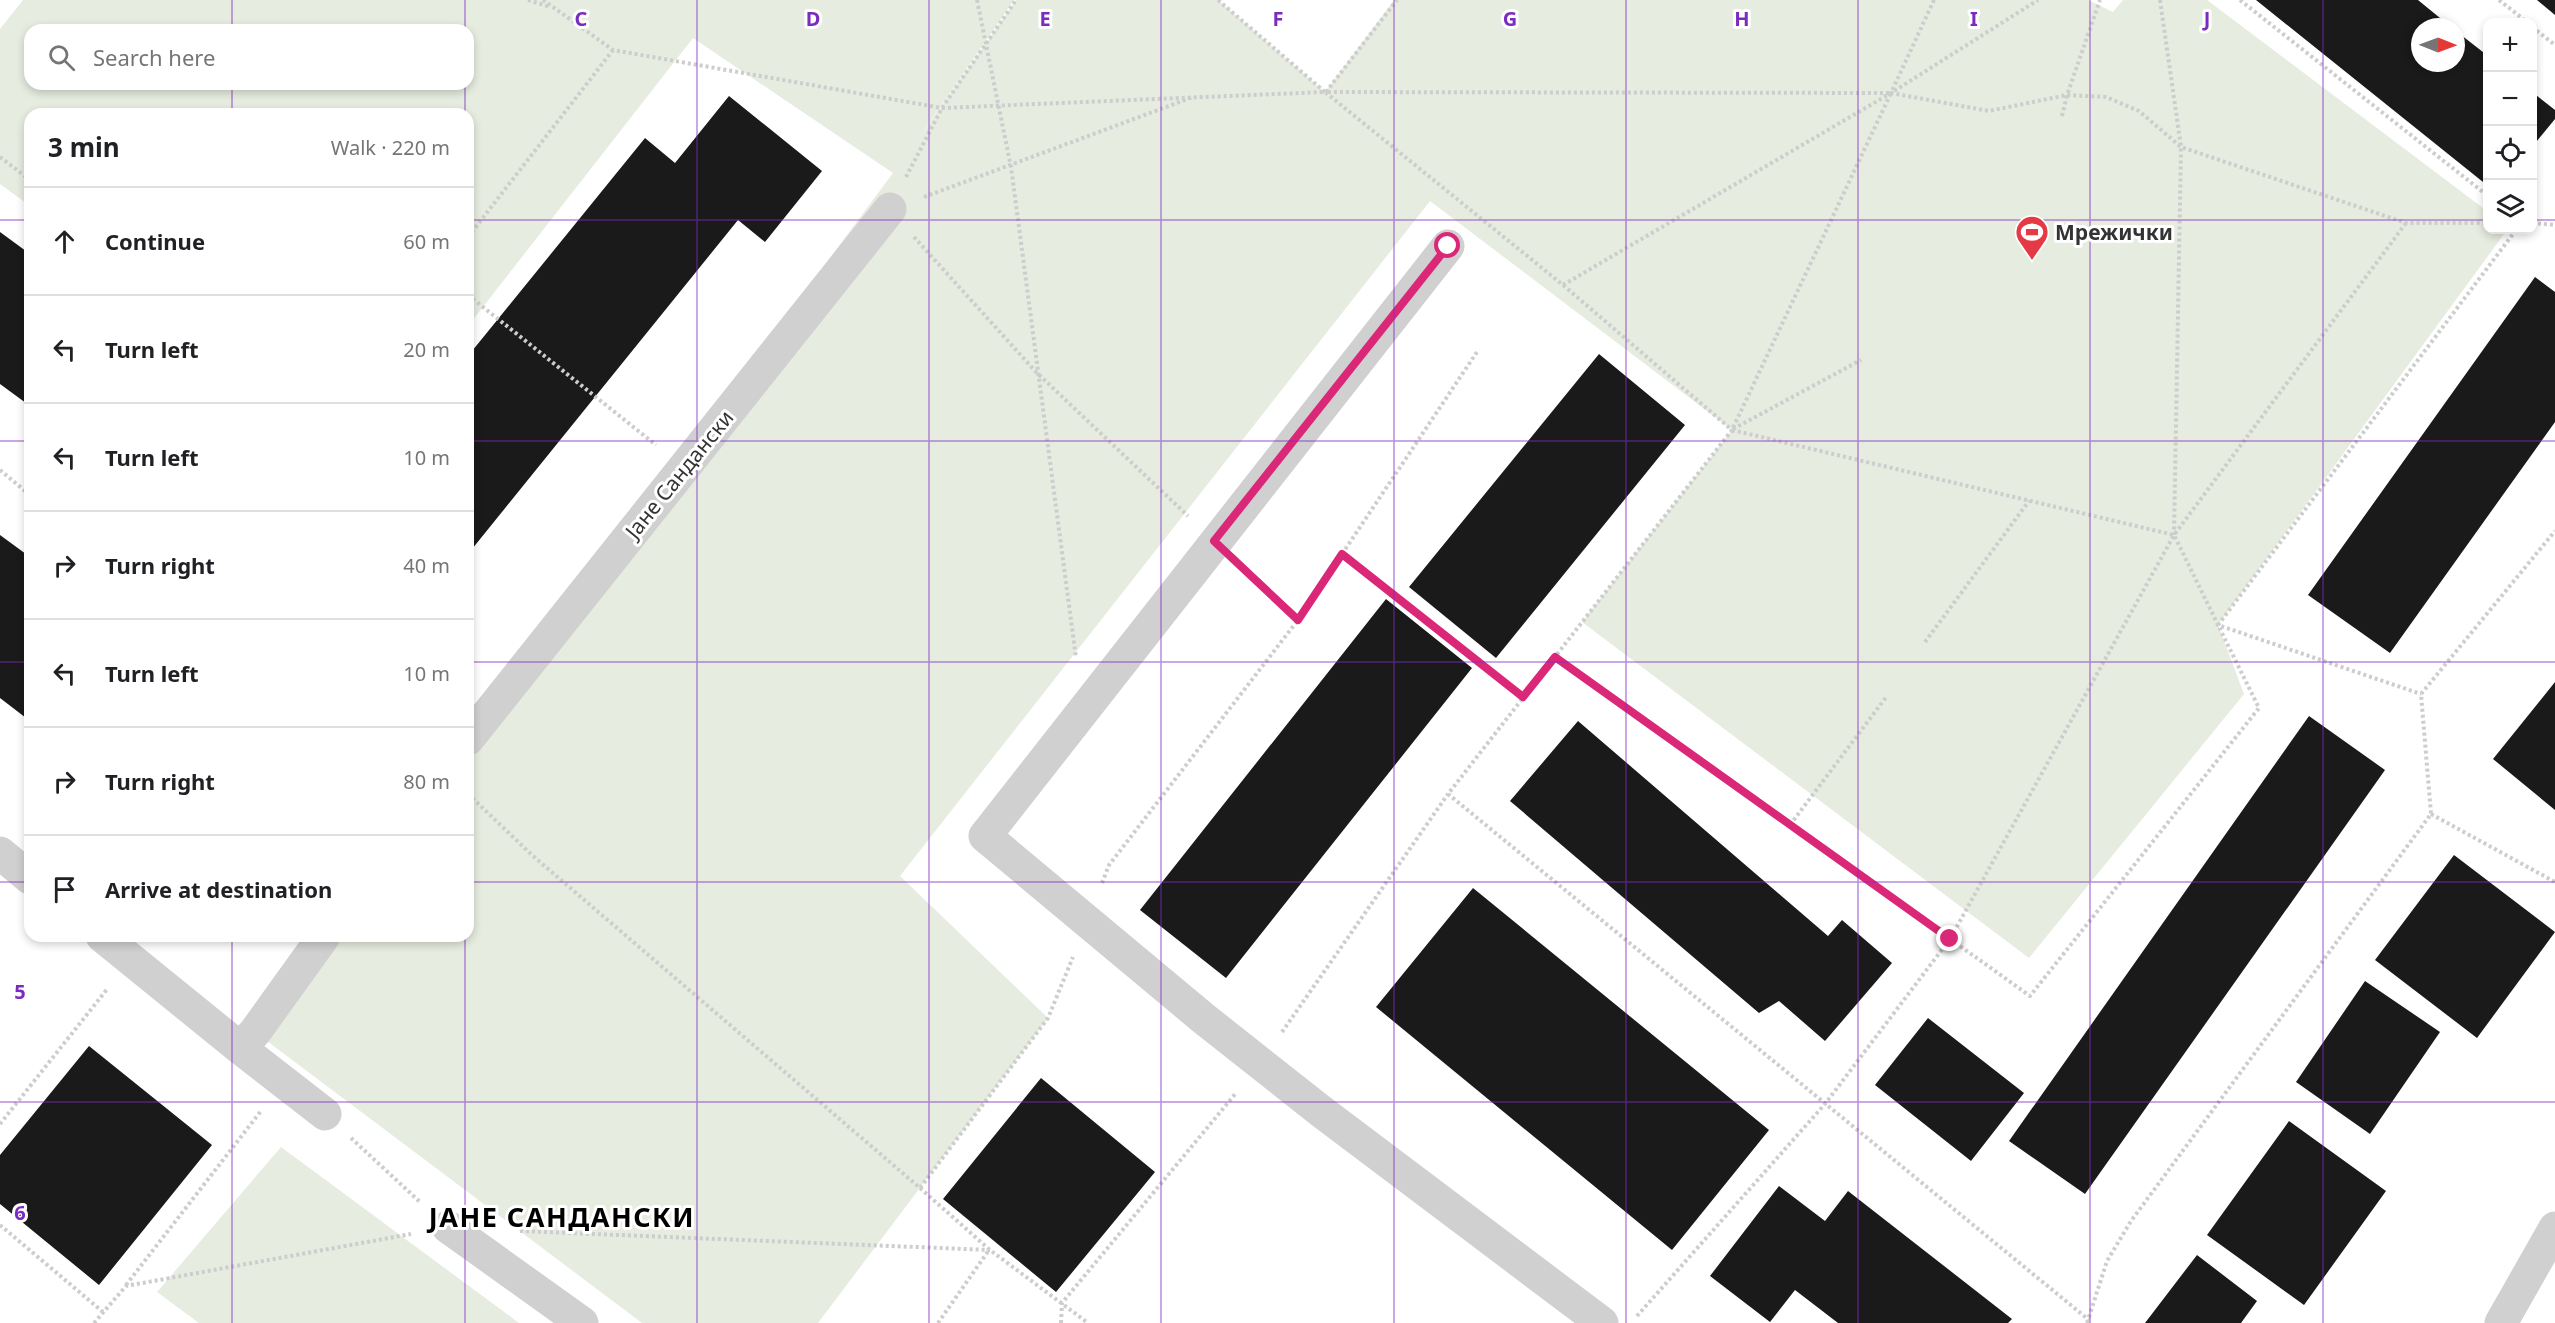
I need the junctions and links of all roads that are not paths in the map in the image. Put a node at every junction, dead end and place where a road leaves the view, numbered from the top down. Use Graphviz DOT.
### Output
graph roads {
  1 [pos="890,209"];
  2 [pos="1448,246"];
  3 [pos="474,731"];
  4 [pos="0,853"];
  5 [pos="24,873"];
  6 [pos="109,942"];
  7 [pos="320,942"];
  8 [pos="240,1048"];
  9 [pos="325,1114"];
  10 [pos="448,1227"];
  11 [pos="2555,1228"];
  12 [pos="582,1323"];
  13 [pos="1602,1323"];
  14 [pos="2500,1323"];
  1 -- 3 [label="street, Јане Сандански"];
  2 -- 13 [label="street"];
  4 -- 5 [label="street"];
  6 -- 8 [label="street"];
  7 -- 8 [label="street"];
  8 -- 9 [label="street"];
  10 -- 12 [label="street"];
  11 -- 14 [label="street"];
}
